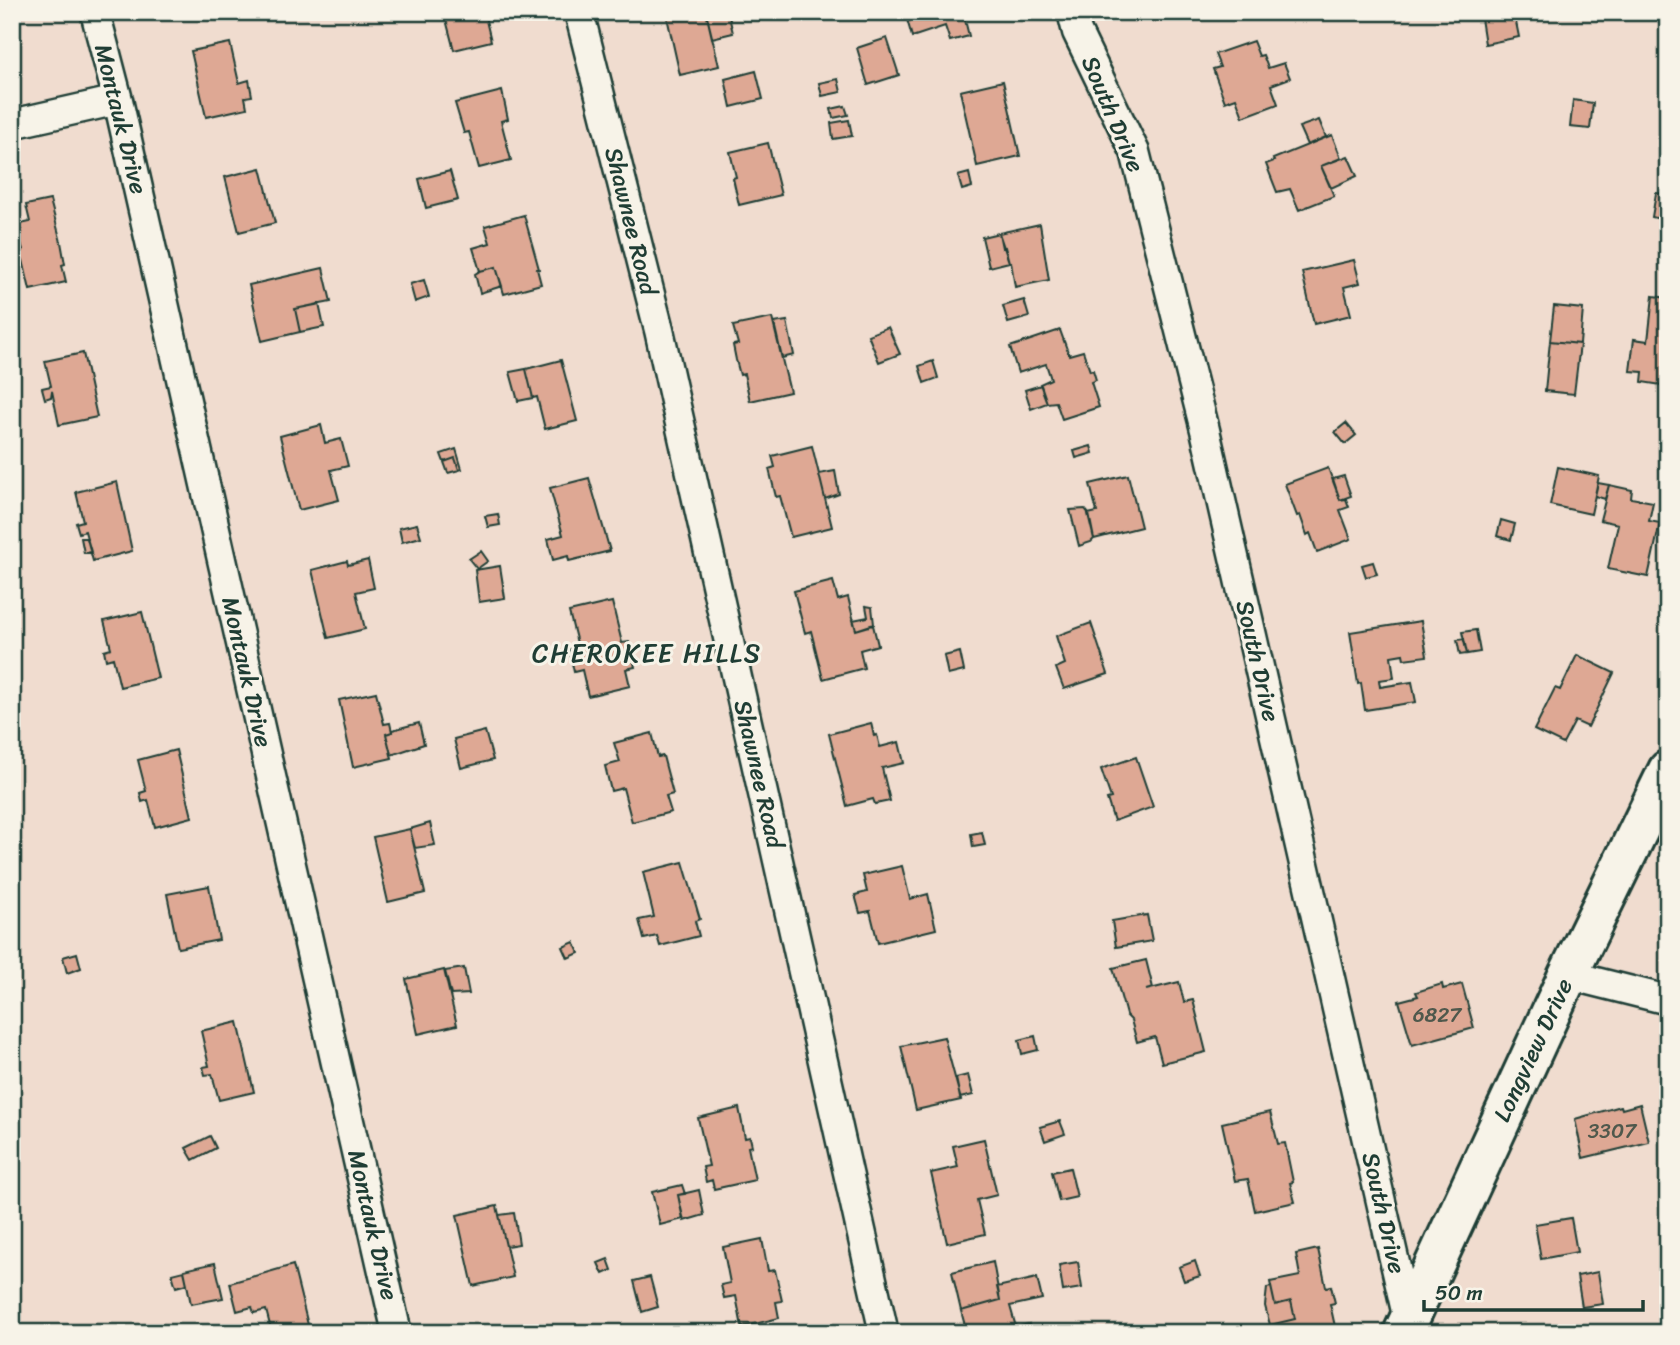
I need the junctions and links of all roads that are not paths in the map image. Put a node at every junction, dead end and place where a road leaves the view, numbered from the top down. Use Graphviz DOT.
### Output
graph roads {
  1 [pos="95,12"];
  2 [pos="579,12"];
  3 [pos="1072,12"];
  4 [pos="118,100"];
  5 [pos="12,124"];
  6 [pos="1668,770"];
  7 [pos="1568,975"];
  8 [pos="1668,1000"];
  9 [pos="1405,1327"];
  10 [pos="397,1333"];
  11 [pos="884,1333"];
  1 -- 4 [label="street, Montauk Drive"];
  2 -- 11 [label="street, Shawnee Road"];
  3 -- 9 [label="street, South Drive"];
  4 -- 5 [label="street"];
  4 -- 10 [label="street, Montauk Drive"];
  6 -- 7 [label="street, Longview Drive"];
  7 -- 8 [label="street"];
  7 -- 9 [label="street, Longview Drive"];
}
